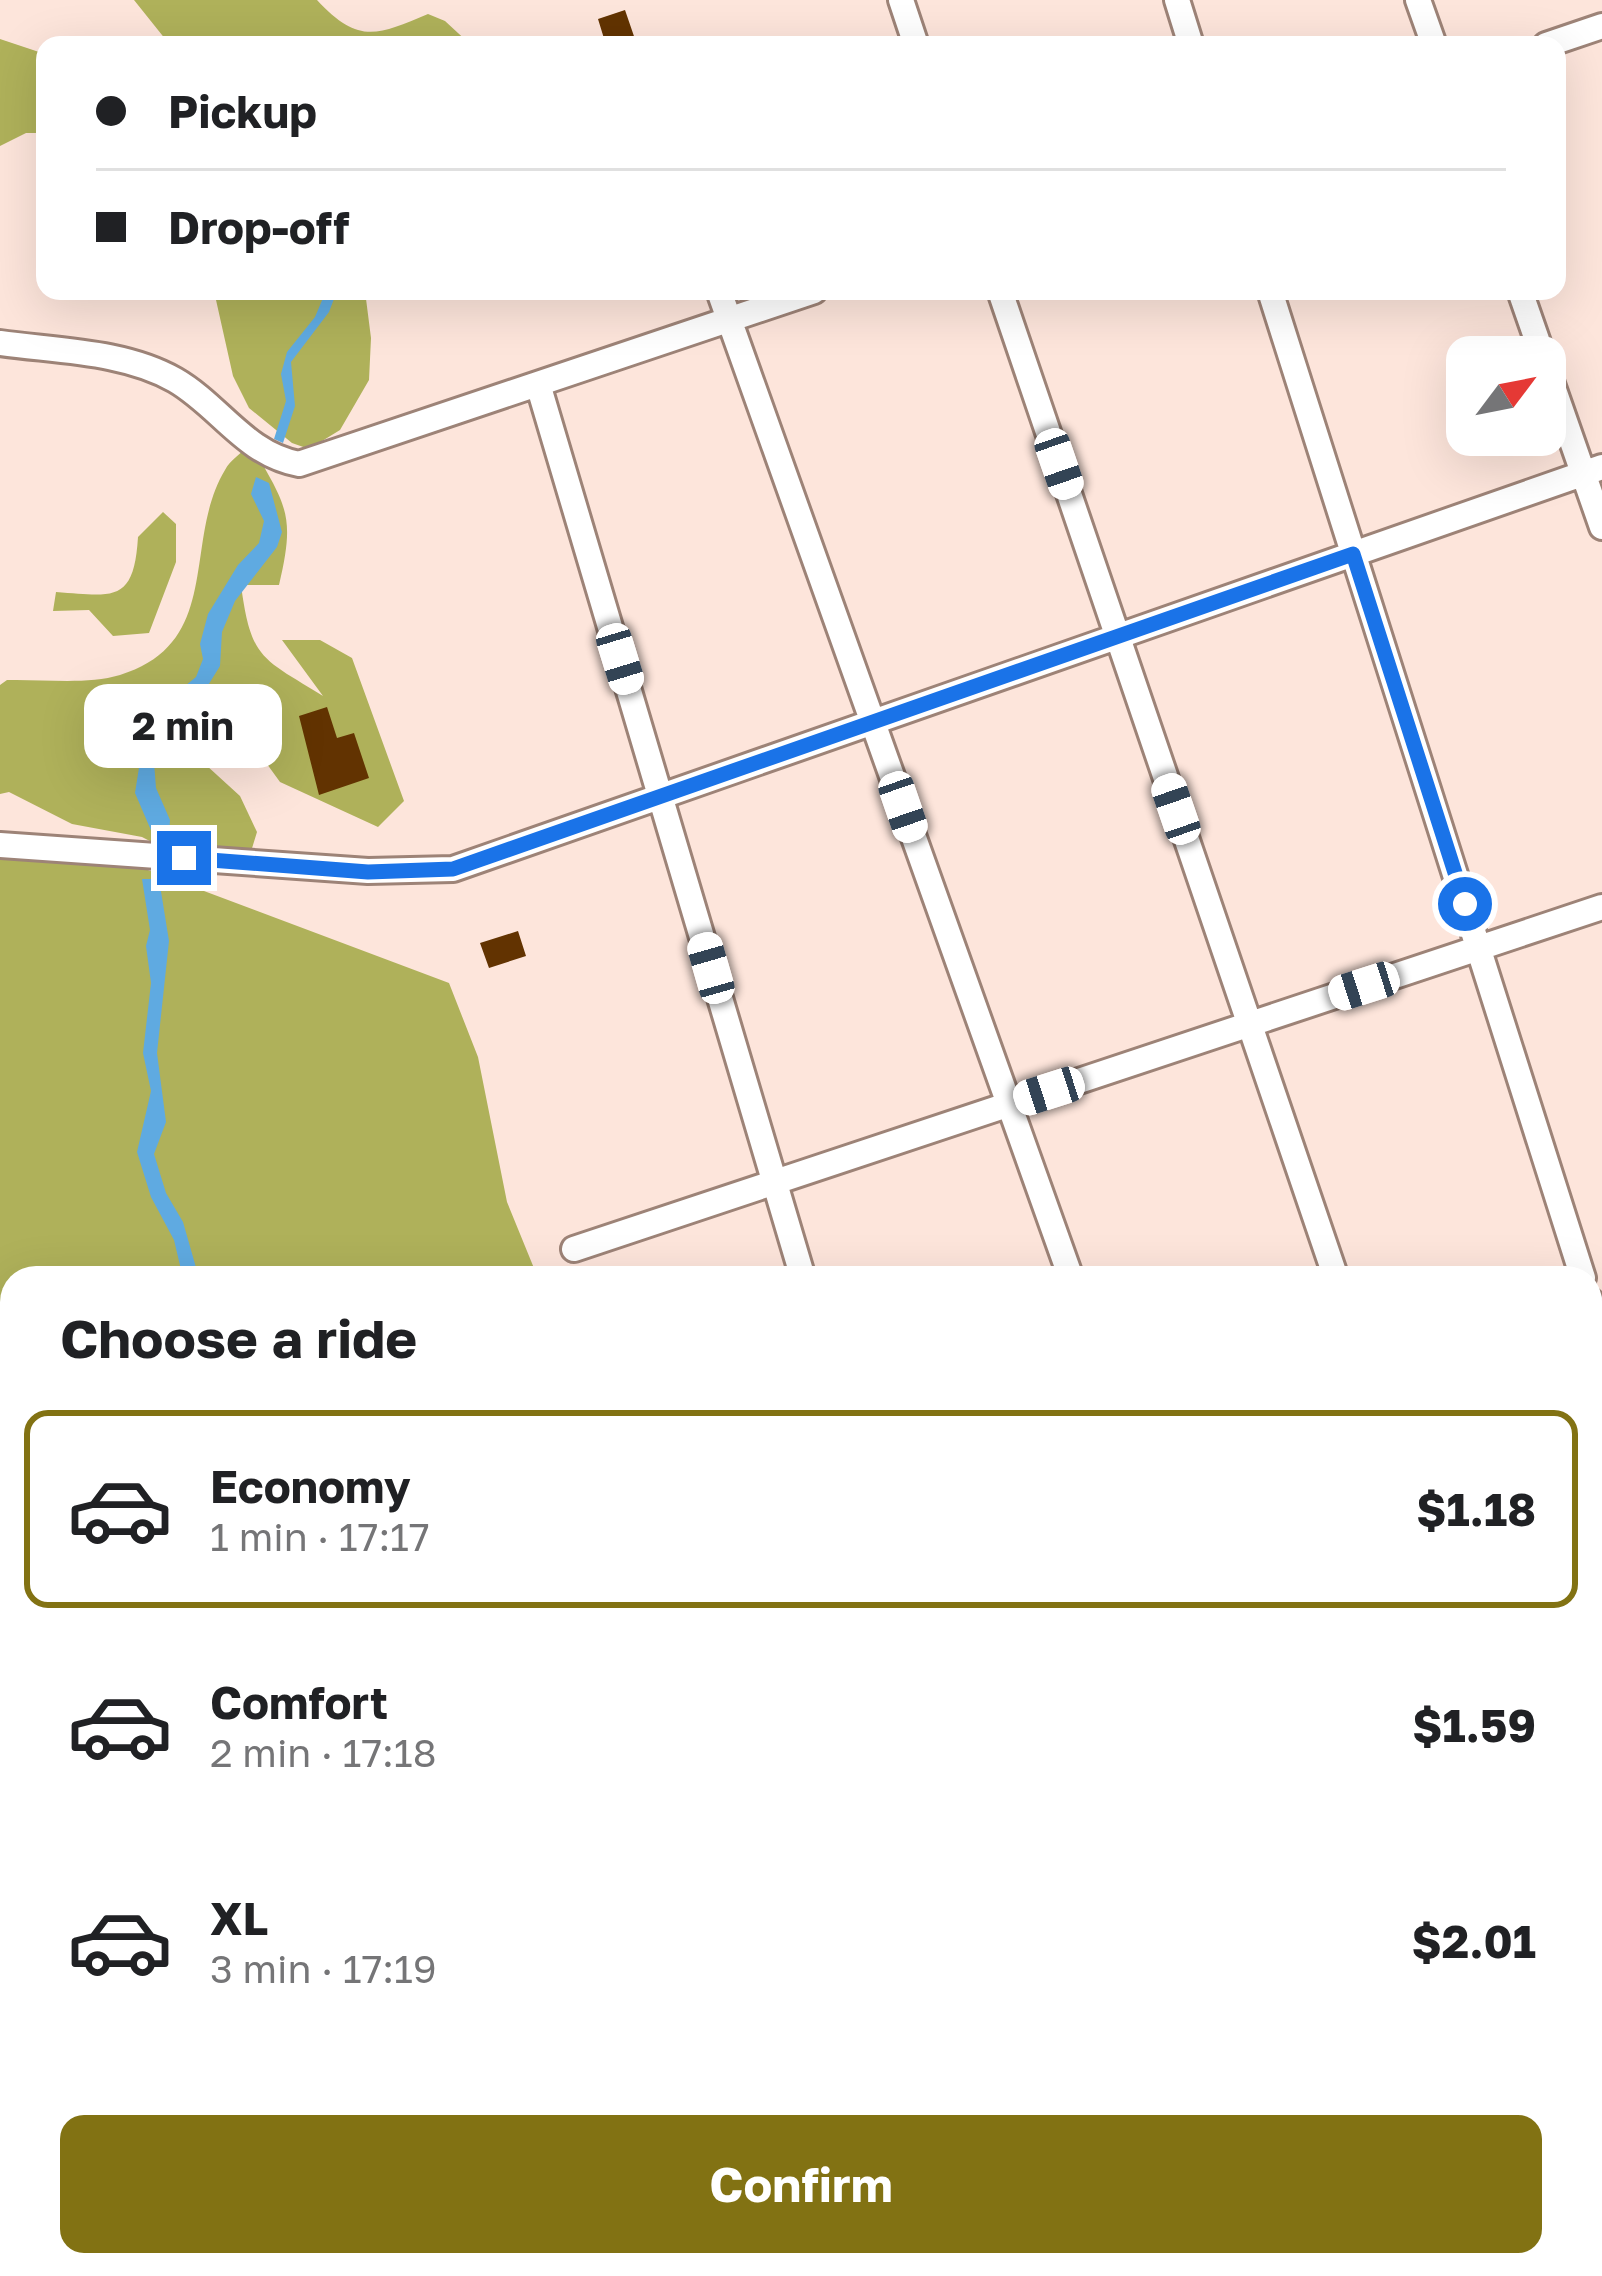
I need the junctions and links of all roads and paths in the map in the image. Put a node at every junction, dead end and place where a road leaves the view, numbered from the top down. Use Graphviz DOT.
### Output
graph roads {
  1 [pos="901,0"];
  2 [pos="1177,0"];
  3 [pos="1418,0"];
  4 [pos="1602,26"];
  5 [pos="913,36"];
  6 [pos="1188,36"];
  7 [pos="1431,36"];
  8 [pos="1566,38"];
  9 [pos="722,300"];
  10 [pos="787,300"];
  11 [pos="1003,300"];
  12 [pos="1273,300"];
  13 [pos="1523,300"];
  14 [pos="729,319"];
  15 [pos="1536,336"];
  16 [pos="0,343"];
  17 [pos="538,384"];
  18 [pos="1566,409"];
  19 [pos="1593,470"];
  20 [pos="1602,527"];
  21 [pos="1353,554"];
  22 [pos="1118,637"];
  23 [pos="873,722"];
  24 [pos="661,797"];
  25 [pos="0,845"];
  26 [pos="1602,907"];
  27 [pos="1478,948"];
  28 [pos="1250,1024"];
  29 [pos="1009,1104"];
  30 [pos="775,1182"];
  31 [pos="574,1249"];
  32 [pos="800,1266"];
  33 [pos="1067,1266"];
  34 [pos="1332,1266"];
  35 [pos="1579,1266"];
  1 -- 5 [label="street"];
  2 -- 6 [label="street"];
  3 -- 7 [label="street"];
  4 -- 8 [label="street"];
  9 -- 14 [label="street"];
  10 -- 14 [label="street"];
  11 -- 22 [label="street"];
  12 -- 21 [label="street"];
  13 -- 15 [label="street"];
  14 -- 17 [label="street"];
  14 -- 23 [label="street"];
  16 -- 17 [label="street"];
  17 -- 24 [label="street"];
  18 -- 19 [label="street"];
  19 -- 20 [label="street"];
  19 -- 21 [label="street"];
  21 -- 22 [label="street"];
  21 -- 27 [label="street"];
  22 -- 23 [label="street"];
  22 -- 28 [label="street"];
  23 -- 24 [label="street"];
  23 -- 29 [label="street"];
  24 -- 25 [label="street"];
  24 -- 30 [label="street"];
  26 -- 27 [label="street"];
  27 -- 28 [label="street"];
  27 -- 35 [label="street"];
  28 -- 29 [label="street"];
  28 -- 34 [label="street"];
  29 -- 30 [label="street"];
  29 -- 33 [label="street"];
  30 -- 31 [label="street"];
  30 -- 32 [label="street"];
}
